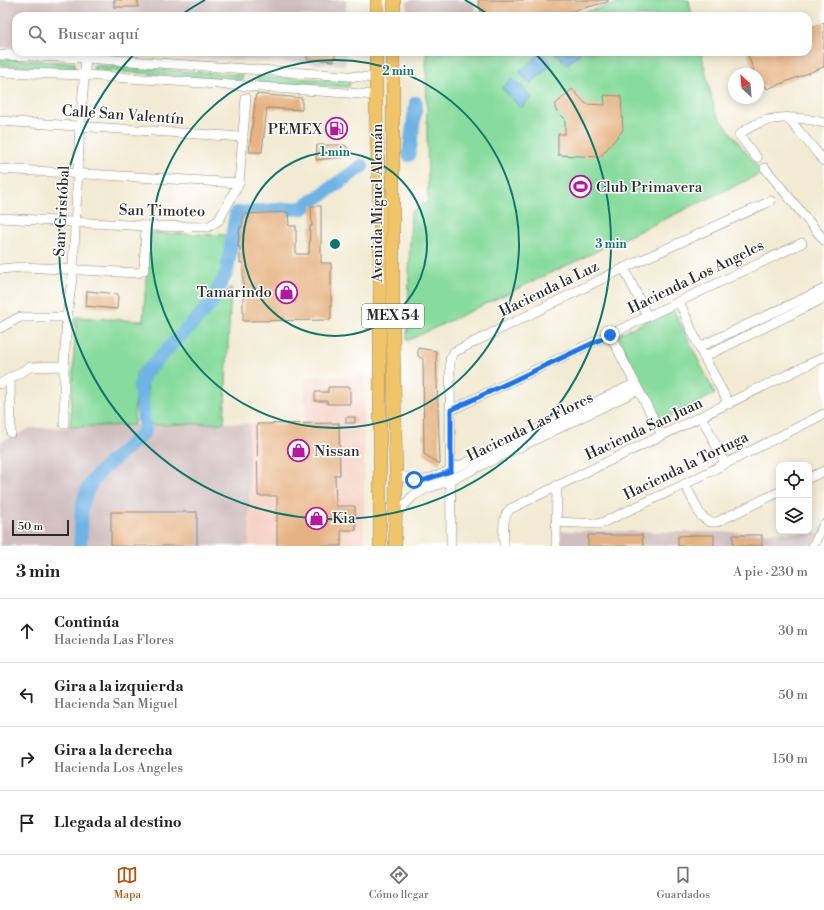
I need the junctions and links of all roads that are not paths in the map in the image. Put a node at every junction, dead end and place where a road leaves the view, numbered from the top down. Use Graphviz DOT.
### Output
graph roads {
  1 [pos="377,0"];
  2 [pos="394,1"];
  3 [pos="376,12"];
  4 [pos="394,12"];
  5 [pos="0,55"];
  6 [pos="12,55"];
  7 [pos="29,56"];
  8 [pos="376,56"];
  9 [pos="393,56"];
  10 [pos="86,58"];
  11 [pos="252,70"];
  12 [pos="0,72"];
  13 [pos="85,75"];
  14 [pos="376,78"];
  15 [pos="249,86"];
  16 [pos="376,95"];
  17 [pos="246,98"];
  18 [pos="787,117"];
  19 [pos="0,121"];
  20 [pos="824,123"];
  21 [pos="80,126"];
  22 [pos="243,137"];
  23 [pos="757,158"];
  24 [pos="824,161"];
  25 [pos="765,168"];
  26 [pos="0,169"];
  27 [pos="78,173"];
  28 [pos="239,183"];
  29 [pos="771,201"];
  30 [pos="0,218"];
  31 [pos="76,222"];
  32 [pos="146,226"];
  33 [pos="824,240"];
  34 [pos="802,243"];
  35 [pos="624,268"];
  36 [pos="0,269"];
  37 [pos="73,270"];
  38 [pos="824,289"];
  39 [pos="824,298"];
  40 [pos="679,301"];
  41 [pos="770,314"];
  42 [pos="647,316"];
  43 [pos="67,317"];
  44 [pos="775,324"];
  45 [pos="0,328"];
  46 [pos="610,335"];
  47 [pos="699,348"];
  48 [pos="704,357"];
  49 [pos="824,357"];
  50 [pos="64,366"];
  51 [pos="10,377"];
  52 [pos="0,384"];
  53 [pos="636,387"];
  54 [pos="729,404"];
  55 [pos="451,410"];
  56 [pos="824,414"];
  57 [pos="702,418"];
  58 [pos="64,424"];
  59 [pos="11,434"];
  60 [pos="662,435"];
  61 [pos="725,463"];
  62 [pos="824,471"];
  63 [pos="396,475"];
  64 [pos="451,476"];
  65 [pos="812,477"];
  66 [pos="685,484"];
  67 [pos="557,485"];
  68 [pos="776,493"];
  69 [pos="395,515"];
  70 [pos="556,522"];
  71 [pos="824,524"];
  72 [pos="380,546"];
  73 [pos="395,546"];
  74 [pos="451,546"];
  75 [pos="504,546"];
  76 [pos="556,546"];
  77 [pos="813,546"];
  1 -- 3 [label="highway"];
  2 -- 4 [label="highway"];
  5 -- 6 [label="street"];
  7 -- 10 [label="street"];
  8 -- 14 [label="highway, Avenida Miguel Alemán / MEX 54"];
  9 -- 63 [label="highway, Avenida Miguel Alemán / MEX 54"];
  10 -- 11 [label="street"];
  10 -- 13 [label="street, San Cristóbal"];
  11 -- 14 [label="street"];
  11 -- 15 [label="street"];
  12 -- 13 [label="street"];
  13 -- 15 [label="street"];
  13 -- 21 [label="street, San Cristóbal"];
  14 -- 16 [label="highway, Avenida Miguel Alemán / MEX 54"];
  15 -- 16 [label="street"];
  16 -- 72 [label="highway, Avenida Miguel Alemán / MEX 54"];
  17 -- 22 [label="street, San Timoteo"];
  18 -- 20 [label="street"];
  18 -- 23 [label="street"];
  18 -- 24 [label="street"];
  19 -- 21 [label="street, Calle San Valentín"];
  21 -- 22 [label="street, Calle San Valentín"];
  21 -- 27 [label="street, San Cristóbal"];
  22 -- 28 [label="street, San Timoteo"];
  25 -- 33 [label="street"];
  26 -- 27 [label="street"];
  27 -- 28 [label="street"];
  27 -- 31 [label="street, San Cristóbal"];
  28 -- 32 [label="street, San Timoteo"];
  29 -- 35 [label="street, Hacienda la Luz"];
  30 -- 31 [label="street, San Timoteo"];
  31 -- 32 [label="street, San Timoteo"];
  31 -- 37 [label="street, San Cristóbal"];
  32 -- 37 [label="street"];
  34 -- 40 [label="street, Hacienda Los Angeles"];
  35 -- 42 [label="street"];
  35 -- 55 [label="street, Hacienda la Luz"];
  36 -- 37 [label="street"];
  37 -- 43 [label="street, San Cristóbal"];
  38 -- 41 [label="street"];
  39 -- 44 [label="street"];
  40 -- 42 [label="street, Hacienda Los Angeles"];
  40 -- 47 [label="street"];
  41 -- 44 [label="street"];
  41 -- 47 [label="street"];
  42 -- 46 [label="street, Hacienda Los Angeles"];
  43 -- 45 [label="street"];
  43 -- 50 [label="street, San Cristóbal"];
  44 -- 48 [label="street"];
  46 -- 53 [label="street"];
  46 -- 55 [label="street, Hacienda Los Angeles"];
  47 -- 48 [label="street"];
  48 -- 54 [label="street"];
  49 -- 54 [label="street, Hacienda San Juan"];
  50 -- 51 [label="street"];
  50 -- 58 [label="street, San Cristóbal"];
  51 -- 52 [label="street"];
  51 -- 59 [label="street"];
  53 -- 60 [label="street"];
  53 -- 64 [label="street, Hacienda Las Flores"];
  54 -- 57 [label="street, Hacienda San Juan"];
  55 -- 64 [label="street"];
  56 -- 61 [label="street, Hacienda la Tortuga"];
  57 -- 60 [label="street, Hacienda San Juan"];
  57 -- 61 [label="street"];
  60 -- 67 [label="street, Hacienda San Juan"];
  61 -- 66 [label="street, Hacienda la Tortuga"];
  62 -- 65 [label="street"];
  63 -- 64 [label="street, Hacienda Las Flores"];
  63 -- 69 [label="highway, Avenida Miguel Alemán / MEX 54"];
  64 -- 69 [label="street, Hacienda Las Flores"];
  64 -- 74 [label="street"];
  66 -- 68 [label="street"];
  66 -- 70 [label="street, Hacienda la Tortuga"];
  67 -- 70 [label="street"];
  67 -- 75 [label="street, Hacienda San Juan"];
  69 -- 73 [label="highway, Avenida Miguel Alemán / MEX 54"];
  70 -- 76 [label="street"];
  71 -- 77 [label="street"];
}
